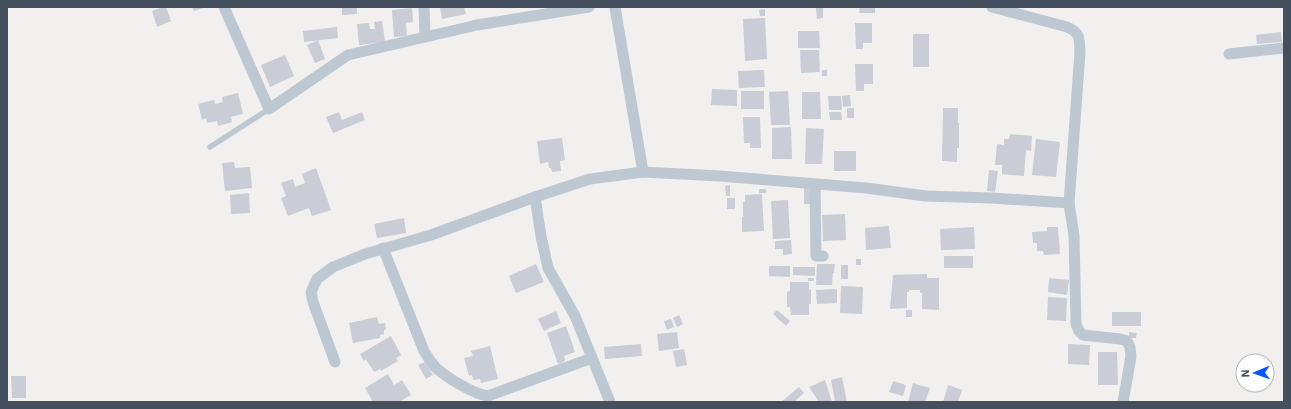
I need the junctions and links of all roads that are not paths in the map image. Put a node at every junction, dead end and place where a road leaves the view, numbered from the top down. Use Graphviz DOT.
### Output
graph roads {
  1 [pos="224,7"];
  2 [pos="424,7"];
  3 [pos="589,7"];
  4 [pos="615,7"];
  5 [pos="992,7"];
  6 [pos="426,37"];
  7 [pos="1284,48"];
  8 [pos="1229,54"];
  9 [pos="269,109"];
  10 [pos="210,147"];
  11 [pos="643,172"];
  12 [pos="815,184"];
  13 [pos="535,197"];
  14 [pos="1069,203"];
  15 [pos="383,248"];
  16 [pos="823,256"];
  17 [pos="592,358"];
  18 [pos="335,362"];
  19 [pos="610,402"];
  20 [pos="1123,402"];
  1 -- 9 [label="street"];
  2 -- 6 [label="street"];
  3 -- 6 [label="street"];
  4 -- 11 [label="street"];
  5 -- 14 [label="street"];
  6 -- 9 [label="street"];
  7 -- 8 [label="street"];
  9 -- 10 [label="lane"];
  11 -- 12 [label="street"];
  11 -- 13 [label="street"];
  12 -- 14 [label="street"];
  12 -- 16 [label="street"];
  13 -- 15 [label="street"];
  13 -- 17 [label="street"];
  14 -- 20 [label="street"];
  15 -- 17 [label="street"];
  15 -- 18 [label="street"];
  17 -- 19 [label="street"];
}
